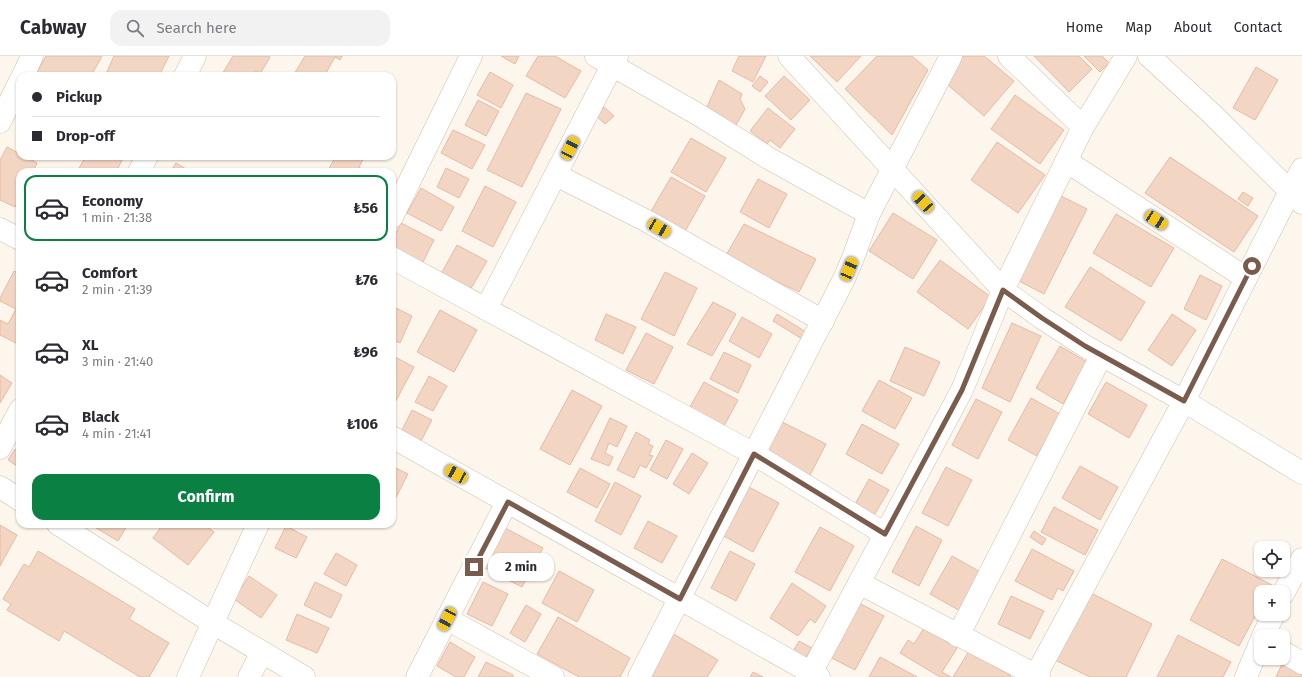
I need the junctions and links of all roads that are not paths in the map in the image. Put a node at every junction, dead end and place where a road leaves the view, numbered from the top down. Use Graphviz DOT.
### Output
graph roads {
  1 [pos="32,56"];
  2 [pos="195,56"];
  3 [pos="471,56"];
  4 [pos="789,56"];
  5 [pos="951,56"];
  6 [pos="1009,56"];
  7 [pos="1126,56"];
  8 [pos="1149,56"];
  9 [pos="609,59"];
  10 [pos="24,72"];
  11 [pos="187,72"];
  12 [pos="16,89"];
  13 [pos="0,122"];
  14 [pos="1083,127"];
  15 [pos="1066,161"];
  16 [pos="893,169"];
  17 [pos="1302,169"];
  18 [pos="556,175"];
  19 [pos="1296,197"];
  20 [pos="396,209"];
  21 [pos="869,214"];
  22 [pos="0,229"];
  23 [pos="16,237"];
  24 [pos="396,260"];
  25 [pos="1246,278"];
  26 [pos="1003,290"];
  27 [pos="486,309"];
  28 [pos="823,321"];
  29 [pos="1101,356"];
  30 [pos="1184,401"];
  31 [pos="16,418"];
  32 [pos="396,440"];
  33 [pos="0,448"];
  34 [pos="754,454"];
  35 [pos="1302,473"];
  36 [pos="0,487"];
  37 [pos="16,497"];
  38 [pos="508,502"];
  39 [pos="64,528"];
  40 [pos="256,528"];
  41 [pos="885,534"];
  42 [pos="1302,558"];
  43 [pos="859,584"];
  44 [pos="1288,585"];
  45 [pos="680,599"];
  46 [pos="447,619"];
  47 [pos="213,623"];
  48 [pos="958,636"];
  49 [pos="262,652"];
  50 [pos="1290,656"];
  51 [pos="1254,658"];
  52 [pos="1302,663"];
  53 [pos="813,676"];
  54 [pos="1037,676"];
  55 [pos="188,677"];
  56 [pos="249,677"];
  57 [pos="304,677"];
  58 [pos="417,677"];
  59 [pos="553,677"];
  60 [pos="639,677"];
  61 [pos="1246,677"];
  1 -- 10 [label="street"];
  2 -- 11 [label="street"];
  3 -- 20 [label="street"];
  4 -- 16 [label="street"];
  5 -- 16 [label="street"];
  6 -- 14 [label="street"];
  7 -- 14 [label="street"];
  8 -- 19 [label="street"];
  9 -- 18 [label="street"];
  9 -- 21 [label="street"];
  12 -- 13 [label="street"];
  14 -- 15 [label="street"];
  15 -- 25 [label="street"];
  15 -- 26 [label="street"];
  16 -- 21 [label="street"];
  16 -- 26 [label="street"];
  17 -- 19 [label="street"];
  18 -- 27 [label="street"];
  18 -- 28 [label="street"];
  19 -- 25 [label="street"];
  21 -- 28 [label="street"];
  22 -- 23 [label="street"];
  24 -- 27 [label="street"];
  25 -- 30 [label="street"];
  26 -- 29 [label="street"];
  26 -- 41 [label="street"];
  27 -- 34 [label="street"];
  28 -- 34 [label="street"];
  29 -- 30 [label="street"];
  29 -- 48 [label="street"];
  30 -- 35 [label="street"];
  30 -- 54 [label="street"];
  31 -- 33 [label="street"];
  32 -- 38 [label="street"];
  34 -- 41 [label="street"];
  34 -- 45 [label="street"];
  36 -- 37 [label="street"];
  38 -- 45 [label="street"];
  38 -- 46 [label="street"];
  39 -- 47 [label="street"];
  40 -- 47 [label="street"];
  41 -- 43 [label="street"];
  42 -- 44 [label="street"];
  43 -- 48 [label="street"];
  43 -- 53 [label="street"];
  45 -- 53 [label="street"];
  45 -- 60 [label="street"];
  46 -- 58 [label="street"];
  46 -- 59 [label="street"];
  47 -- 49 [label="street"];
  47 -- 55 [label="street"];
  48 -- 54 [label="street"];
  49 -- 56 [label="street"];
  49 -- 57 [label="street"];
  50 -- 52 [label="street"];
  51 -- 61 [label="street"];
}
